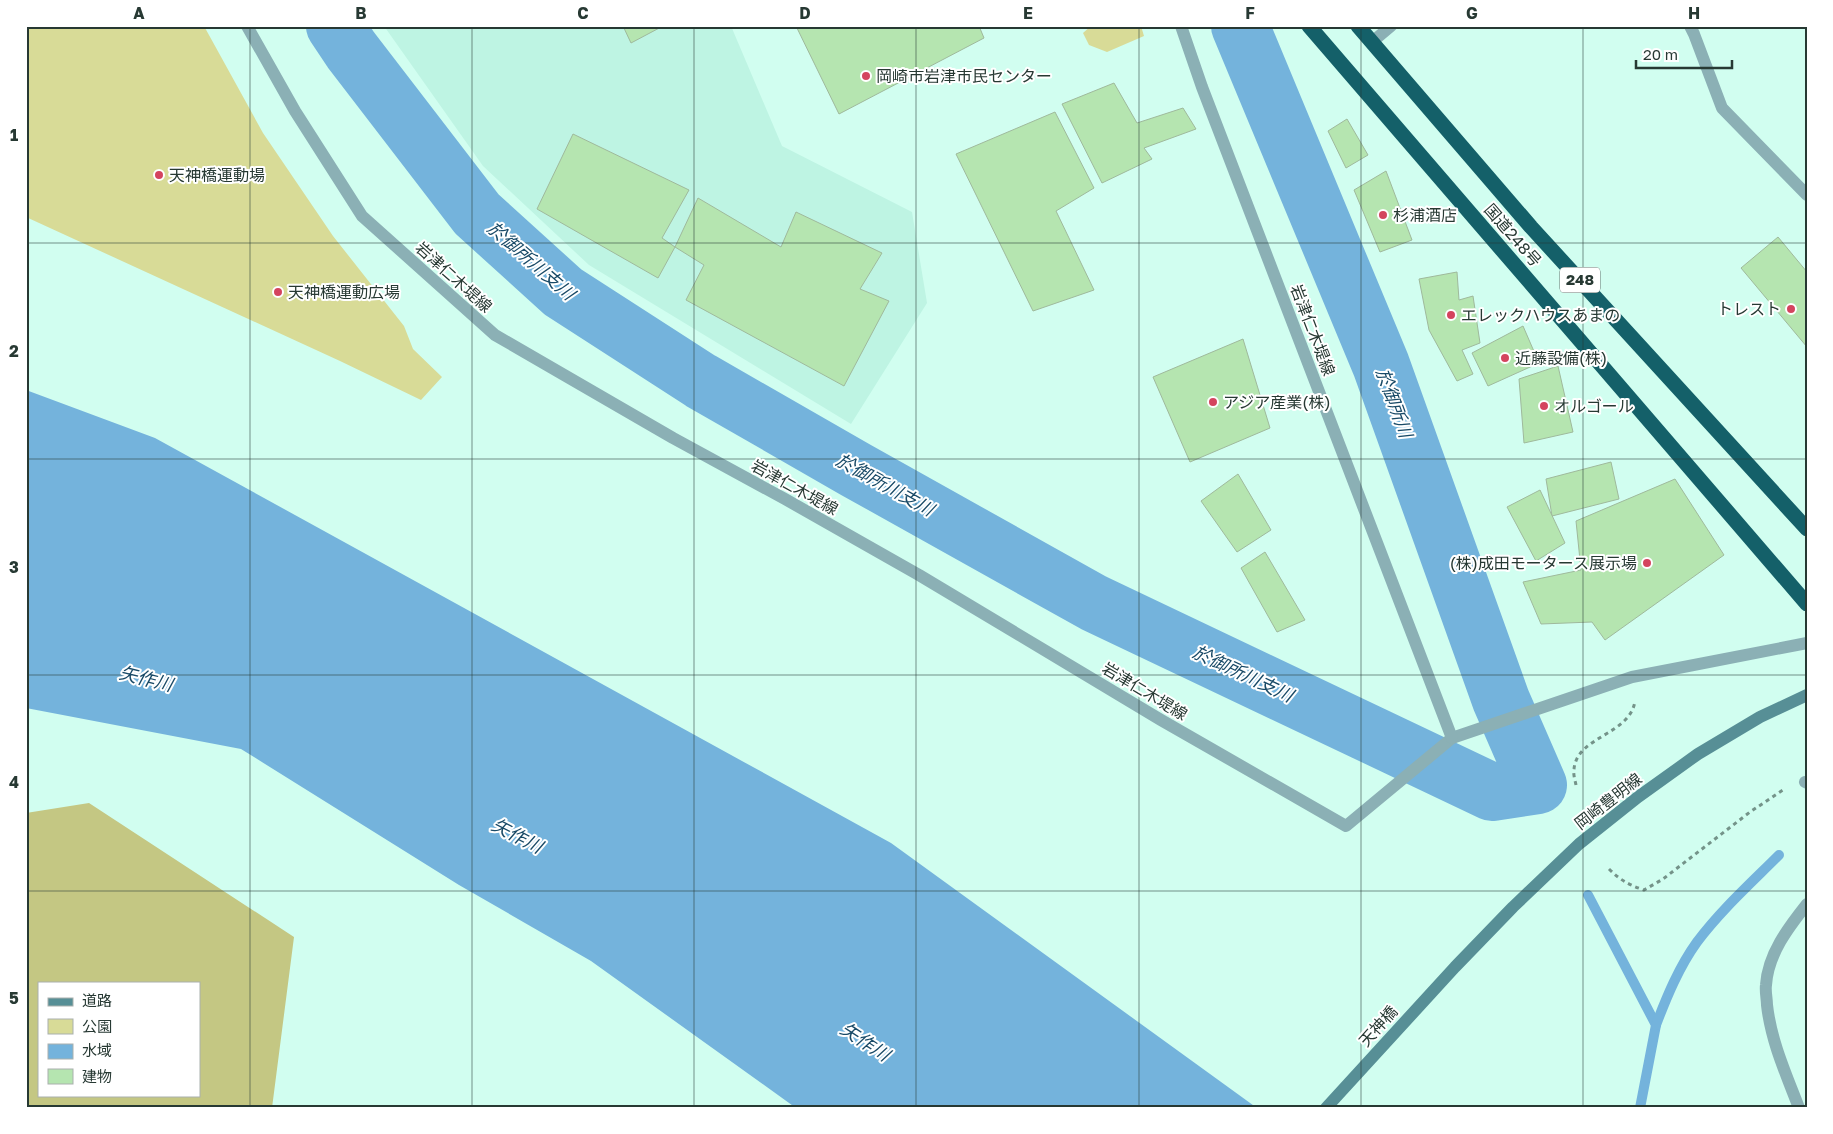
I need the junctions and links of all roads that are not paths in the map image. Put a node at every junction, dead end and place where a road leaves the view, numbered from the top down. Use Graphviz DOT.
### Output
graph roads {
  1 [pos="247,26"];
  2 [pos="1181,26"];
  3 [pos="1309,26"];
  4 [pos="1358,26"];
  5 [pos="1391,26"];
  6 [pos="1690,26"];
  7 [pos="1372,42"];
  8 [pos="1807,195"];
  9 [pos="1807,530"];
  10 [pos="1807,604"];
  11 [pos="1807,643"];
  12 [pos="1807,695"];
  13 [pos="1452,738"];
  14 [pos="1807,904"];
  15 [pos="1455,967"];
  16 [pos="1326,1108"];
  17 [pos="1799,1108"];
  1 -- 13 [label="street, 岩津仁木堤線"];
  2 -- 13 [label="street, 岩津仁木堤線"];
  3 -- 10 [label="highway, 国道248号 / 248"];
  4 -- 7 [label="highway, 国道248号 / 248"];
  5 -- 7 [label="street"];
  6 -- 8 [label="street"];
  7 -- 9 [label="highway, 国道248号 / 248"];
  11 -- 13 [label="street"];
  12 -- 15 [label="main road, 岡崎豊明線"];
  14 -- 17 [label="street"];
  15 -- 16 [label="main road, 天神橋"];
}
